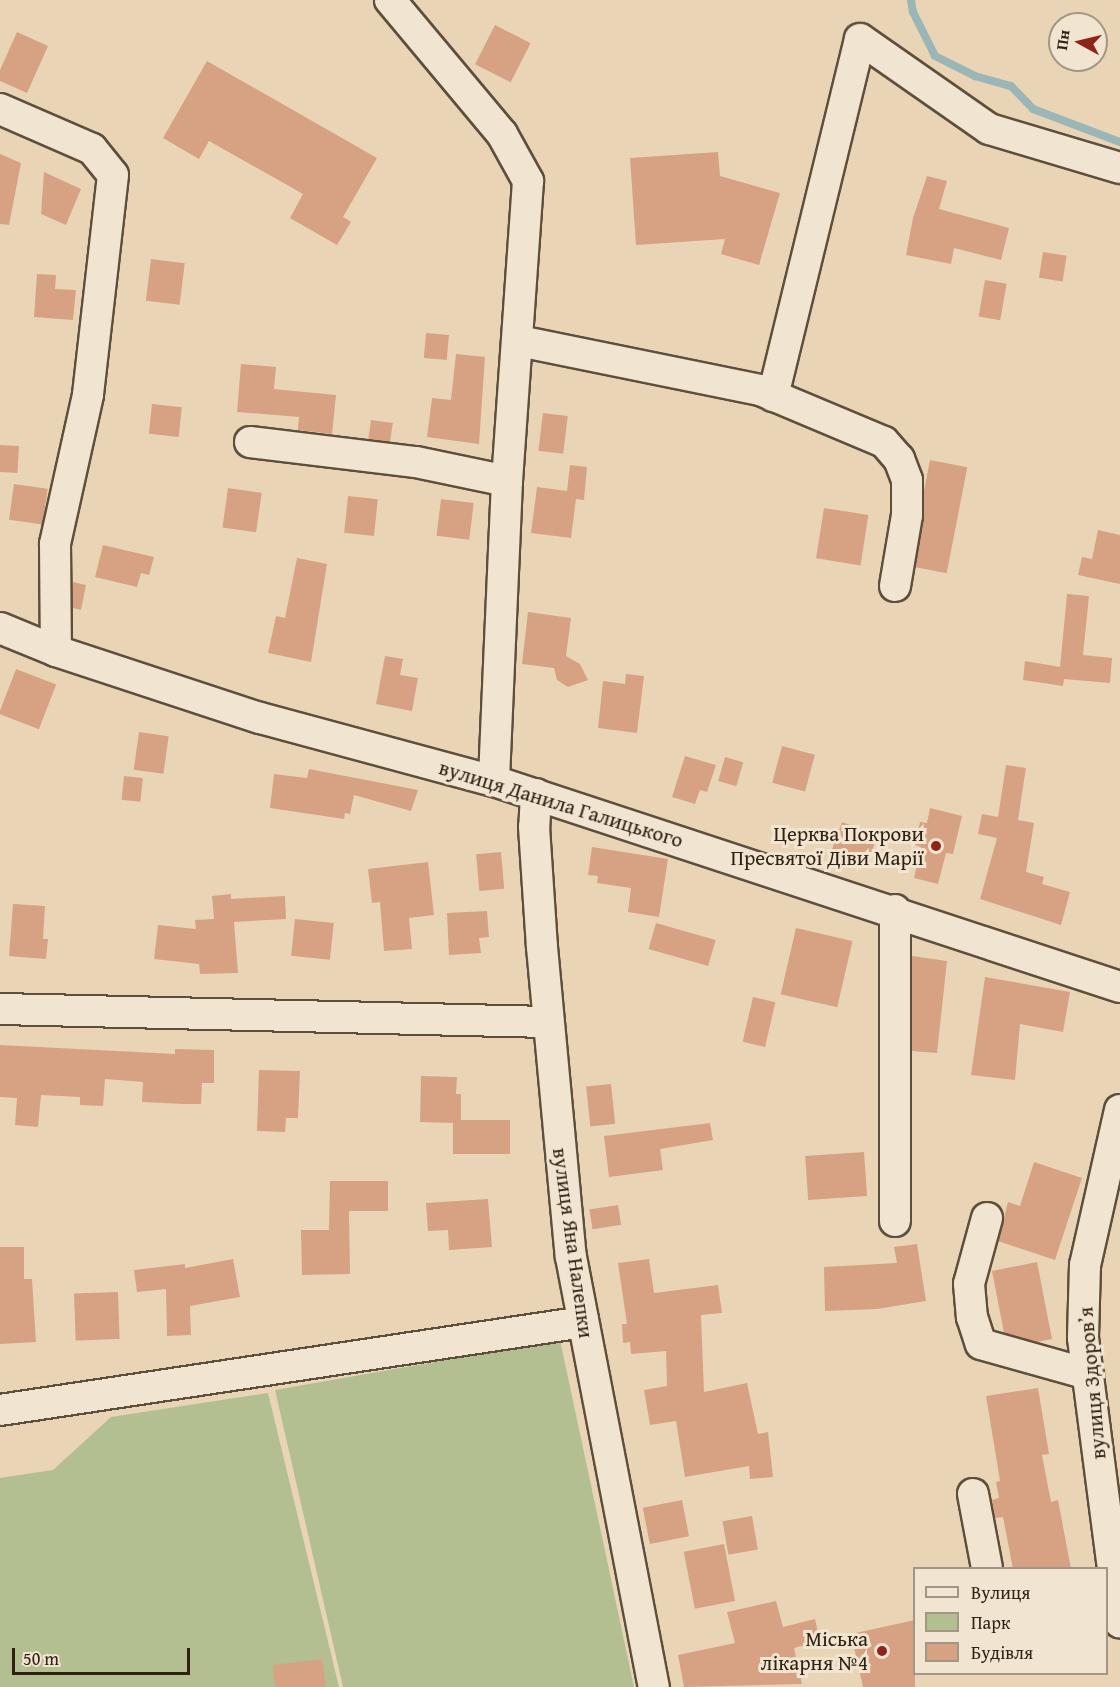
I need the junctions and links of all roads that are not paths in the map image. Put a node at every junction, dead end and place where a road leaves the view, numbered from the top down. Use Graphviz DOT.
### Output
graph roads {
  1 [pos="390,0"];
  2 [pos="0,109"];
  3 [pos="1120,168"];
  4 [pos="519,341"];
  5 [pos="773,396"];
  6 [pos="250,442"];
  7 [pos="507,481"];
  8 [pos="895,586"];
  9 [pos="0,628"];
  10 [pos="56,651"];
  11 [pos="494,781"];
  12 [pos="536,795"];
  13 [pos="895,910"];
  14 [pos="1120,987"];
  15 [pos="0,1009"];
  16 [pos="548,1022"];
  17 [pos="1120,1110"];
  18 [pos="987,1218"];
  19 [pos="895,1221"];
  20 [pos="583,1322"];
  21 [pos="1088,1374"];
  22 [pos="0,1410"];
  23 [pos="973,1494"];
  24 [pos="987,1567"];
  25 [pos="1115,1611"];
  26 [pos="654,1687"];
  1 -- 4 [label="street"];
  2 -- 10 [label="street"];
  3 -- 5 [label="street"];
  4 -- 5 [label="street"];
  4 -- 7 [label="street"];
  5 -- 8 [label="street"];
  6 -- 7 [label="street"];
  7 -- 11 [label="street"];
  9 -- 10 [label="street, вулиця Данила Галицького"];
  10 -- 11 [label="street, вулиця Данила Галицького"];
  11 -- 12 [label="street, вулиця Данила Галицького"];
  12 -- 13 [label="street, вулиця Данила Галицького"];
  12 -- 16 [label="street, вулиця Яна Налепки"];
  13 -- 14 [label="street, вулиця Данила Галицького"];
  13 -- 19 [label="street"];
  15 -- 16 [label="street"];
  16 -- 20 [label="street, вулиця Яна Налепки"];
  17 -- 21 [label="street, вулиця Здоровʼя"];
  18 -- 21 [label="street"];
  20 -- 22 [label="street"];
  20 -- 26 [label="street, вулиця Яна Налепки"];
  21 -- 25 [label="street, вулиця Здоровʼя"];
  23 -- 24 [label="street"];
}
